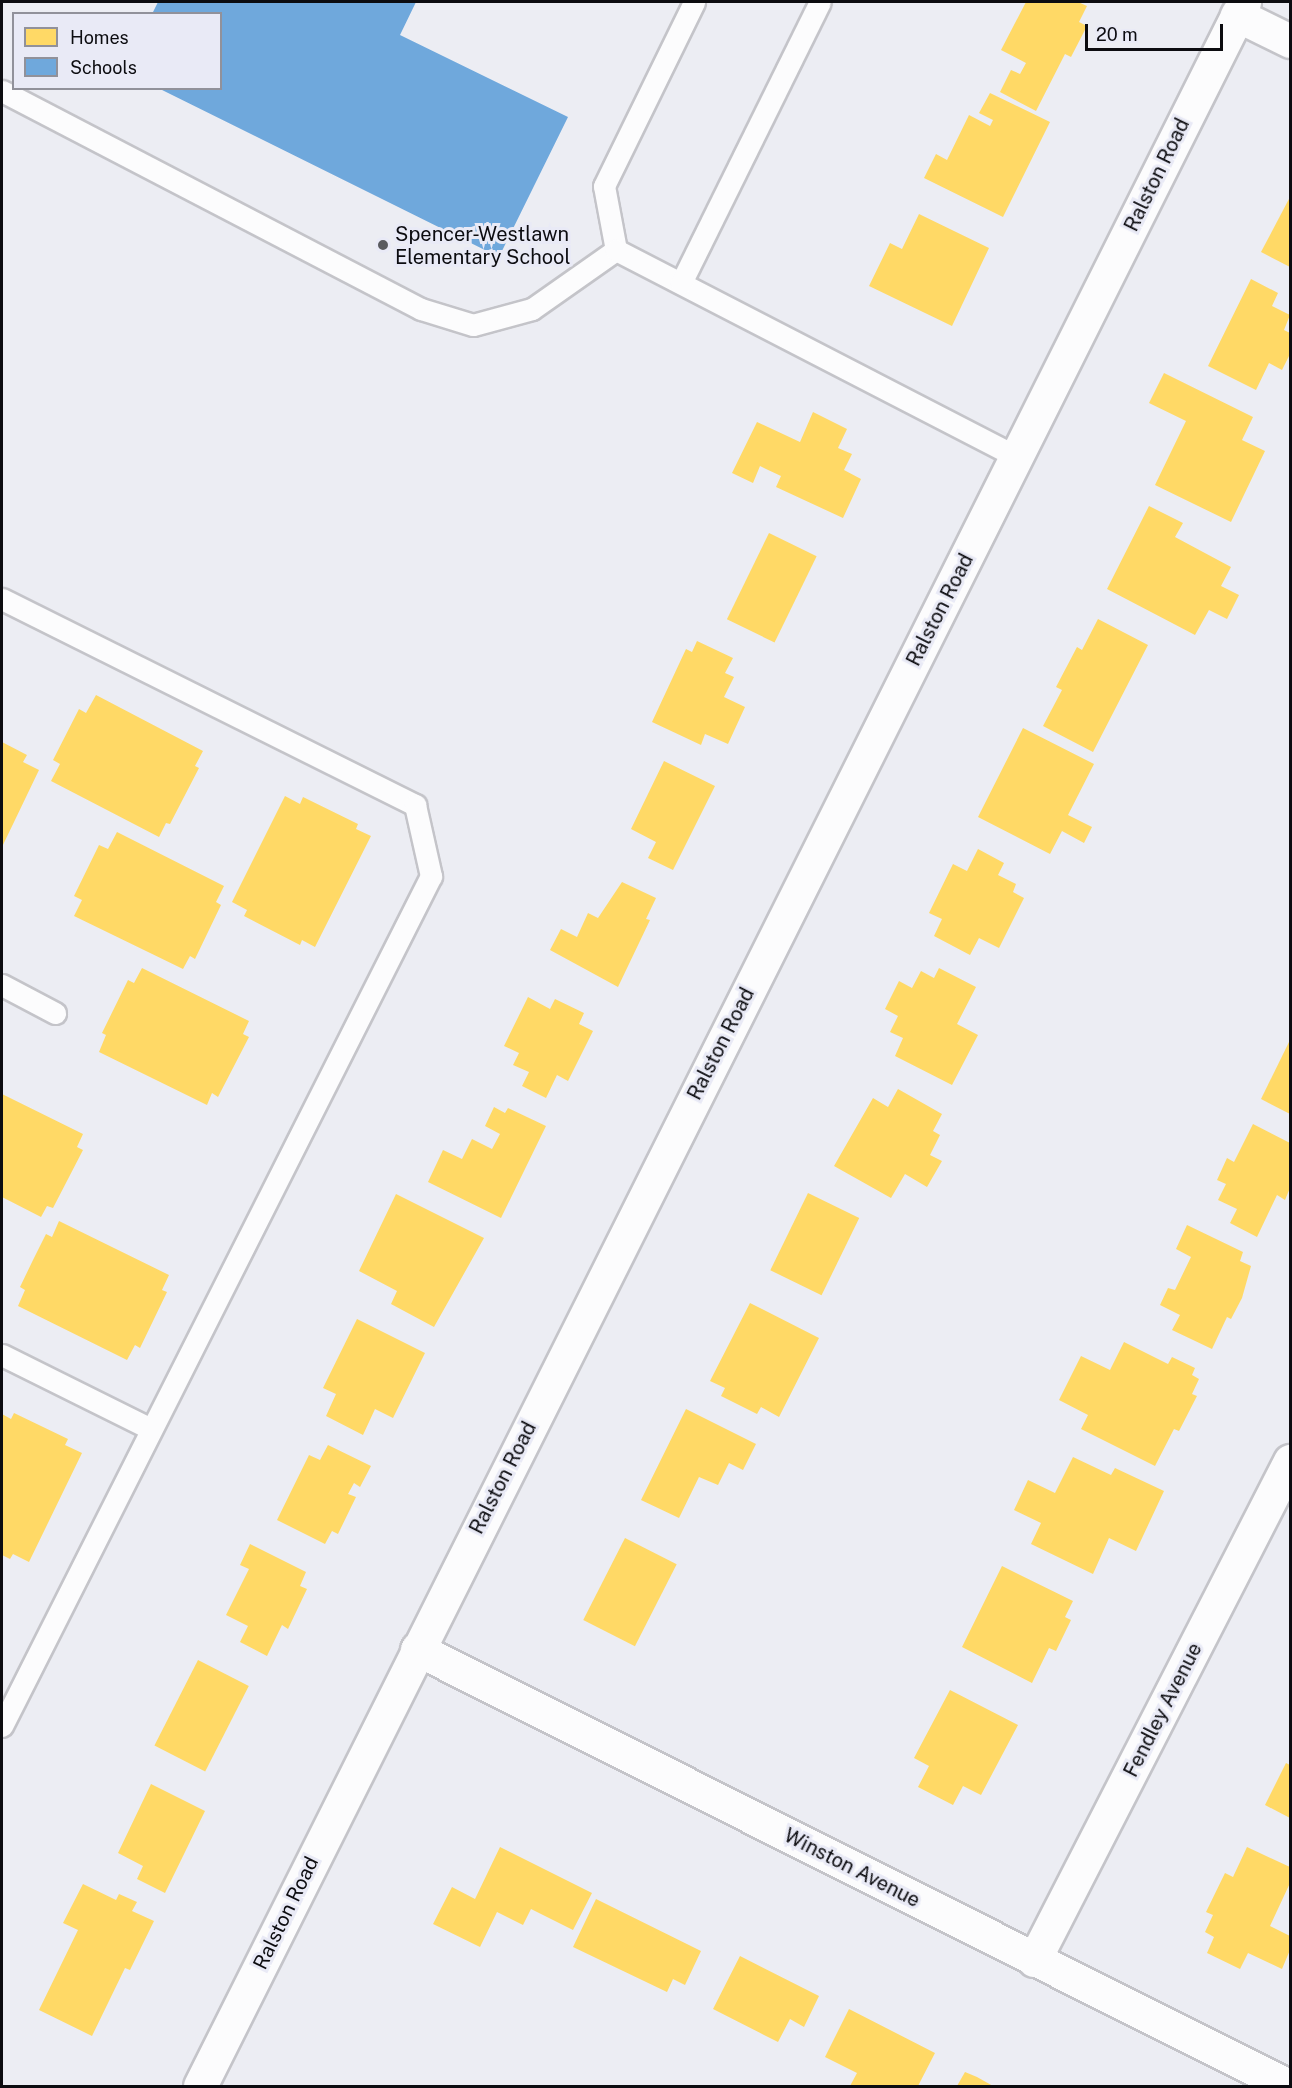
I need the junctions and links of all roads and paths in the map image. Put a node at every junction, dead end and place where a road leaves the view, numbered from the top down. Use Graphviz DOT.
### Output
graph roads {
  1 [pos="694,2"];
  2 [pos="820,2"];
  3 [pos="1240,8"];
  4 [pos="1290,41"];
  5 [pos="2,91"];
  6 [pos="616,250"];
  7 [pos="681,283"];
  8 [pos="1017,457"];
  9 [pos="2,599"];
  10 [pos="2,985"];
  11 [pos="55,1013"];
  12 [pos="2,1355"];
  13 [pos="151,1429"];
  14 [pos="1290,1461"];
  15 [pos="417,1648"];
  16 [pos="2,1726"];
  17 [pos="1034,1960"];
  18 [pos="200,2086"];
  19 [pos="1288,2086"];
  1 -- 6 [label="lane"];
  2 -- 7 [label="lane"];
  3 -- 4 [label="street"];
  3 -- 8 [label="street, Ralston Road"];
  5 -- 6 [label="lane"];
  6 -- 7 [label="lane"];
  7 -- 8 [label="lane"];
  8 -- 15 [label="street, Ralston Road"];
  9 -- 13 [label="lane"];
  10 -- 11 [label="lane"];
  12 -- 13 [label="lane"];
  13 -- 16 [label="lane"];
  14 -- 17 [label="street, Fendley Avenue"];
  15 -- 17 [label="street, Winston Avenue"];
  15 -- 18 [label="street, Ralston Road"];
  17 -- 19 [label="street, Winston Avenue"];
}
